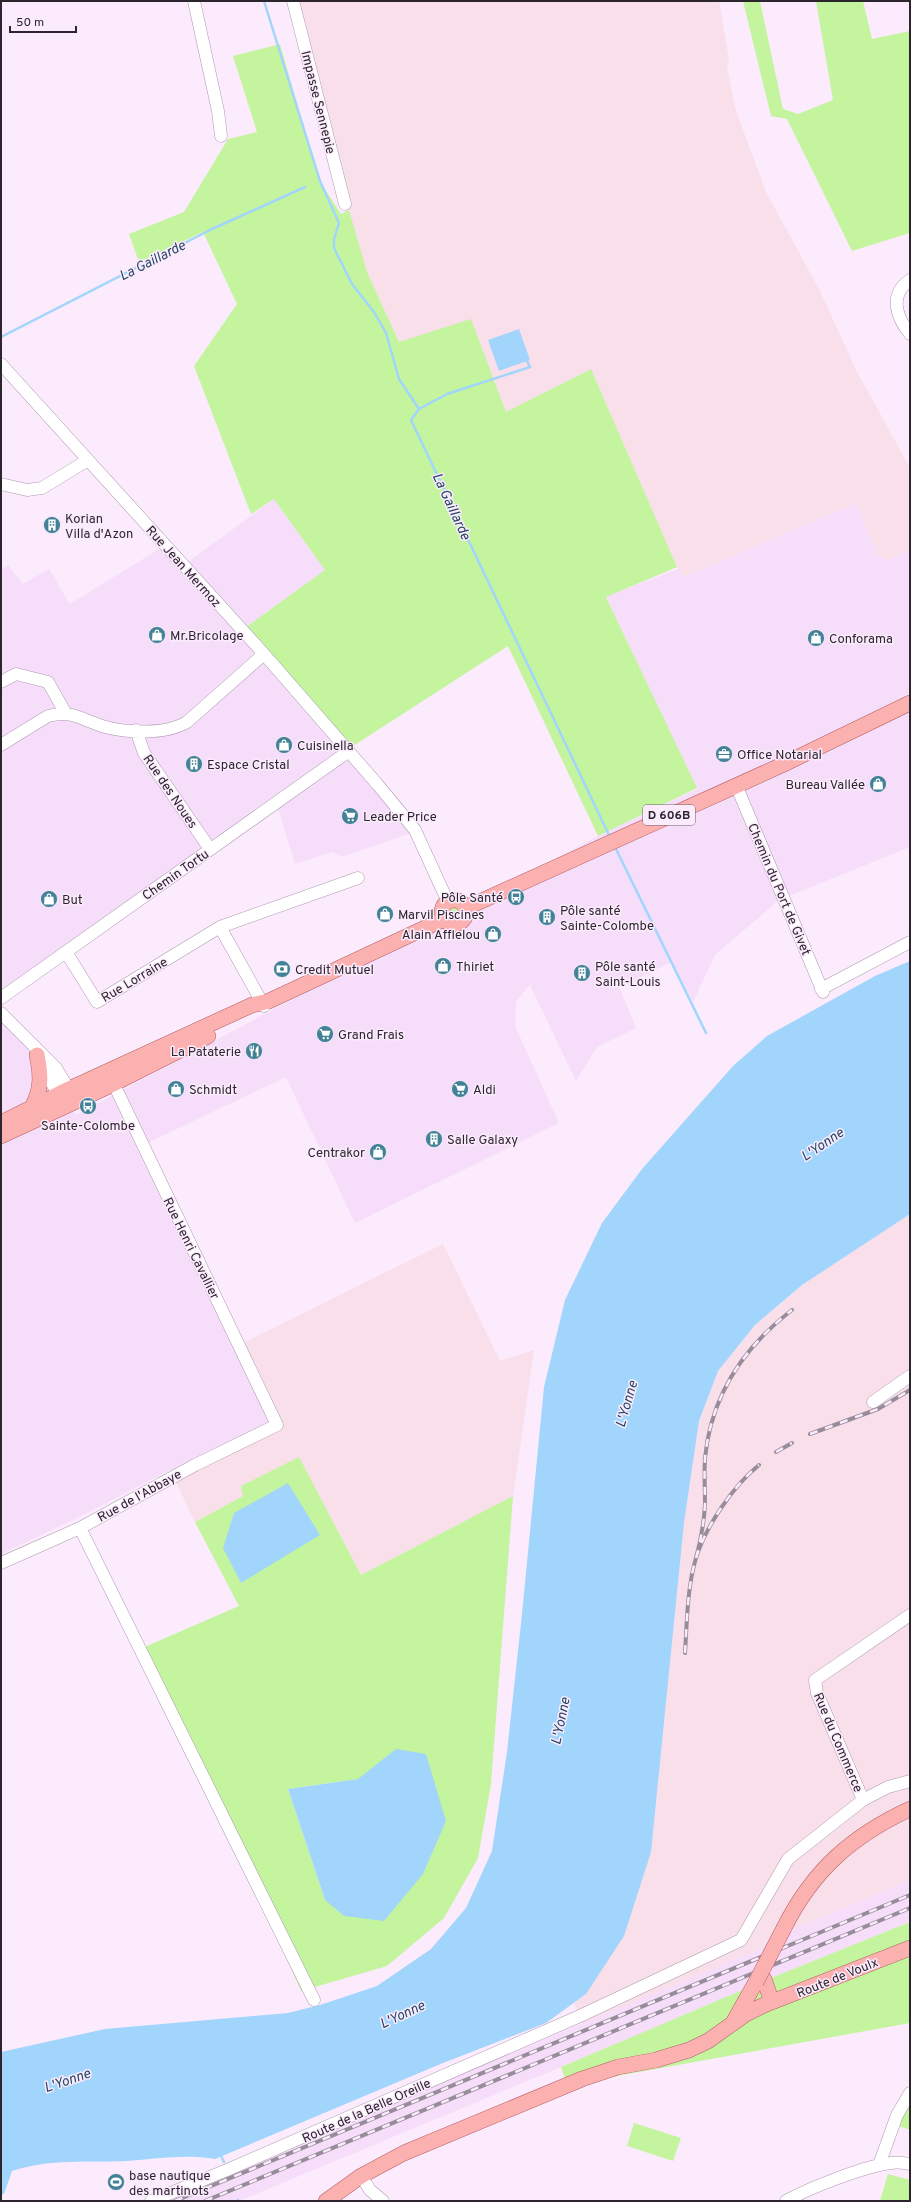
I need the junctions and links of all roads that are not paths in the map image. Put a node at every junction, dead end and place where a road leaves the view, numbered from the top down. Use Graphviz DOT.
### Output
graph roads {
  1 [pos="194,1"];
  2 [pos="294,1"];
  3 [pos="221,136"];
  4 [pos="345,204"];
  5 [pos="910,280"];
  6 [pos="910,334"];
  7 [pos="1,364"];
  8 [pos="88,460"];
  9 [pos="1,484"];
  10 [pos="264,654"];
  11 [pos="1,682"];
  12 [pos="910,703"];
  13 [pos="66,714"];
  14 [pos="136,730"];
  15 [pos="1,745"];
  16 [pos="349,751"];
  17 [pos="736,785"];
  18 [pos="210,849"];
  19 [pos="358,878"];
  20 [pos="448,902"];
  21 [pos="466,908"];
  22 [pos="444,919"];
  23 [pos="220,927"];
  24 [pos="910,942"];
  25 [pos="66,952"];
  26 [pos="1,998"];
  27 [pos="265,1003"];
  28 [pos="1,1013"];
  29 [pos="30,1040"];
  30 [pos="37,1055"];
  31 [pos="111,1078"];
  32 [pos="67,1098"];
  33 [pos="32,1107"];
  34 [pos="1,1123"];
  35 [pos="1,1136"];
  36 [pos="910,1376"];
  37 [pos="873,1402"];
  38 [pos="277,1425"];
  39 [pos="80,1528"];
  40 [pos="1,1563"];
  41 [pos="910,1615"];
  42 [pos="910,1781"];
  43 [pos="863,1800"];
  44 [pos="910,1809"];
  45 [pos="910,1948"];
  46 [pos="761,1977"];
  47 [pos="314,2000"];
  48 [pos="768,2004"];
  49 [pos="734,2022"];
  50 [pos="910,2093"];
  51 [pos="910,2164"];
  52 [pos="879,2165"];
  53 [pos="361,2176"];
  54 [pos="151,2201"];
  55 [pos="326,2201"];
  56 [pos="383,2201"];
  57 [pos="786,2201"];
  1 -- 3 [label="street"];
  2 -- 4 [label="street, Impasse Sennepie"];
  5 -- 6 [label="street"];
  7 -- 8 [label="street, Rue Jean Mermoz"];
  8 -- 9 [label="street"];
  8 -- 10 [label="street, Rue Jean Mermoz"];
  10 -- 14 [label="street"];
  10 -- 16 [label="street, Rue Jean Mermoz"];
  11 -- 13 [label="street"];
  12 -- 17 [label="main road, D 606B"];
  13 -- 14 [label="street"];
  13 -- 15 [label="street"];
  14 -- 18 [label="street, Rue des Noues"];
  16 -- 18 [label="street, Chemin Tortu"];
  16 -- 20 [label="street, Rue Jean Mermoz"];
  17 -- 21 [label="main road, D 606B"];
  17 -- 24 [label="street, Chemin du Port de Givet"];
  18 -- 25 [label="street, Chemin Tortu"];
  19 -- 23 [label="street, Rue Lorraine"];
  20 -- 21 [label="main road"];
  20 -- 22 [label="main road"];
  21 -- 22 [label="main road"];
  22 -- 27 [label="main road"];
  23 -- 25 [label="street, Rue Lorraine"];
  23 -- 27 [label="street"];
  25 -- 26 [label="street, Chemin Tortu"];
  27 -- 31 [label="main road"];
  28 -- 29 [label="street"];
  29 -- 30 [label="street"];
  29 -- 32 [label="street"];
  30 -- 32 [label="street"];
  30 -- 33 [label="main road"];
  31 -- 32 [label="main road"];
  31 -- 38 [label="street, Rue Henri Cavallier"];
  32 -- 33 [label="main road"];
  32 -- 35 [label="main road"];
  33 -- 34 [label="main road"];
  36 -- 37 [label="street"];
  38 -- 39 [label="street, Rue de l'Abbaye"];
  39 -- 40 [label="street, Rue de l'Abbaye"];
  39 -- 47 [label="street"];
  41 -- 43 [label="street, Rue du Commerce"];
  42 -- 43 [label="street, Route de la Belle Oreille"];
  43 -- 54 [label="street, Route de la Belle Oreille"];
  44 -- 46 [label="main road, bridge"];
  45 -- 48 [label="main road, Route de Voulx"];
  46 -- 48 [label="main road"];
  46 -- 49 [label="main road"];
  48 -- 49 [label="main road, Route de Voulx"];
  49 -- 53 [label="main road, Route de Voulx"];
  50 -- 52 [label="street"];
  51 -- 52 [label="street"];
  52 -- 57 [label="street"];
  53 -- 55 [label="main road, Route de Voulx"];
  53 -- 56 [label="street"];
}
